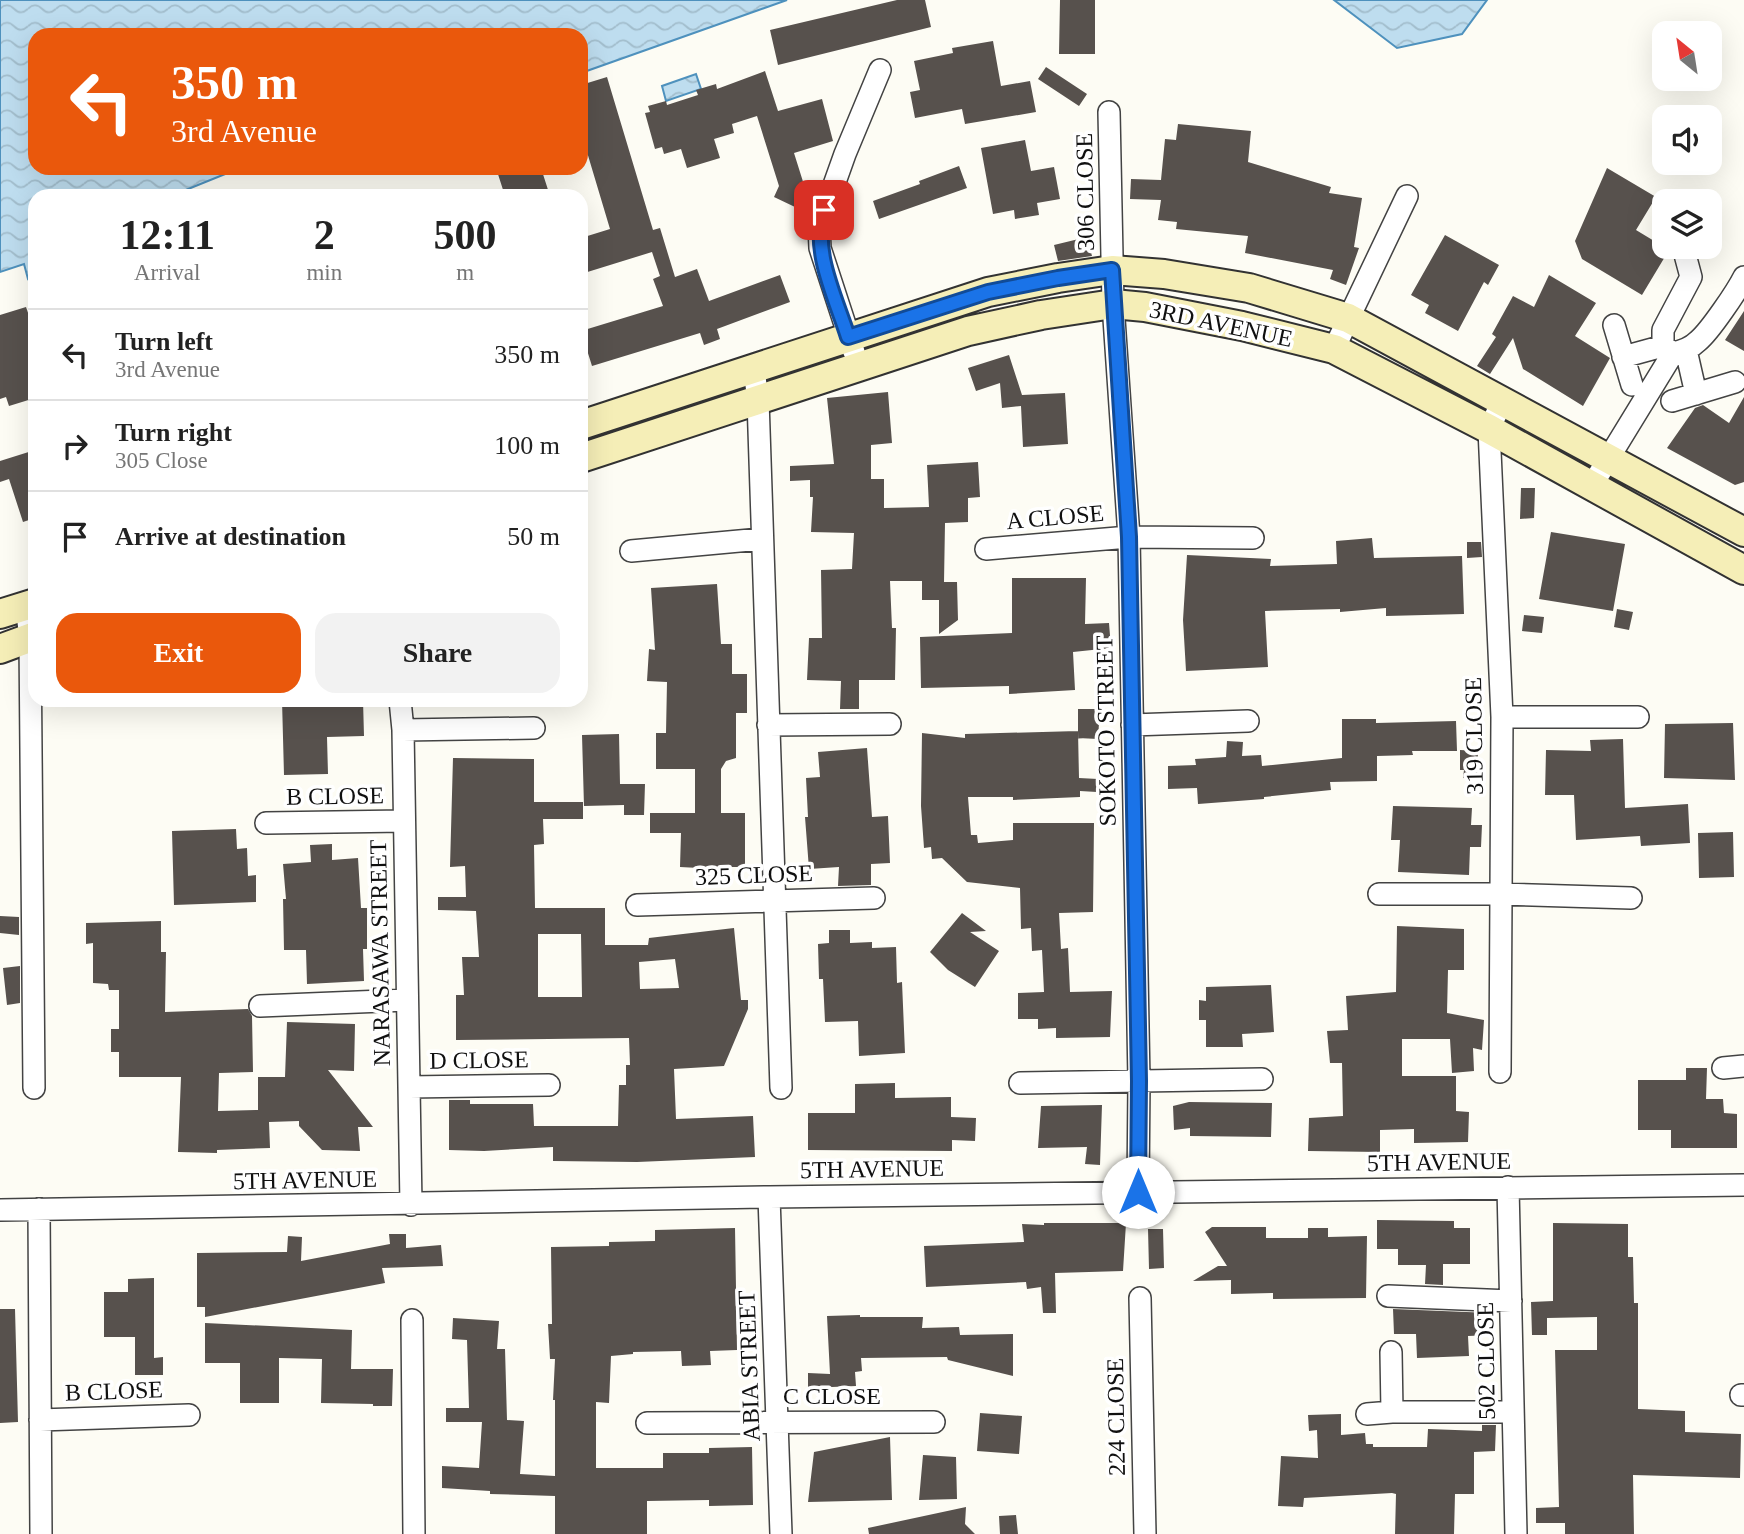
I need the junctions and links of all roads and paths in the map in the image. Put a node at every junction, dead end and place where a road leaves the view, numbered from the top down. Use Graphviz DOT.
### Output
graph roads {
  1 [pos="880,69"];
  2 [pos="1109,112"];
  3 [pos="1407,196"];
  4 [pos="1686,259"];
  5 [pos="1112,270"];
  6 [pos="1742,284"];
  7 [pos="1113,304"];
  8 [pos="1348,318"];
  9 [pos="1614,325"];
  10 [pos="848,337"];
  11 [pos="1335,349"];
  12 [pos="1674,350"];
  13 [pos="1623,356"];
  14 [pos="858,365"];
  15 [pos="754,370"];
  16 [pos="1735,382"];
  17 [pos="1632,386"];
  18 [pos="1696,394"];
  19 [pos="758,400"];
  20 [pos="1672,401"];
  21 [pos="1502,402"];
  22 [pos="588,423"];
  23 [pos="1489,429"];
  24 [pos="588,456"];
  25 [pos="1609,460"];
  26 [pos="1591,487"];
  27 [pos="1744,532"];
  28 [pos="1129,537"];
  29 [pos="1253,538"];
  30 [pos="761,539"];
  31 [pos="986,549"];
  32 [pos="631,551"];
  33 [pos="1744,570"];
  34 [pos="20,608"];
  35 [pos="28,627"];
  36 [pos="28,638"];
  37 [pos="0,649"];
  38 [pos="32,707"];
  39 [pos="401,707"];
  40 [pos="1502,717"];
  41 [pos="1637,717"];
  42 [pos="1248,722"];
  43 [pos="890,724"];
  44 [pos="768,725"];
  45 [pos="1132,725"];
  46 [pos="534,728"];
  47 [pos="403,730"];
  48 [pos="404,821"];
  49 [pos="266,823"];
  50 [pos="1379,894"];
  51 [pos="1501,894"];
  52 [pos="874,898"];
  53 [pos="1631,898"];
  54 [pos="774,901"];
  55 [pos="637,905"];
  56 [pos="407,1000"];
  57 [pos="260,1006"];
  58 [pos="1500,1072"];
  59 [pos="1262,1079"];
  60 [pos="1139,1081"];
  61 [pos="1020,1083"];
  62 [pos="549,1085"];
  63 [pos="409,1087"];
  64 [pos="34,1088"];
  65 [pos="781,1088"];
  66 [pos="1744,1185"];
  67 [pos="1508,1187"];
  68 [pos="1138,1192"];
  69 [pos="769,1197"];
  70 [pos="411,1205"];
  71 [pos="39,1209"];
  72 [pos="0,1210"];
  73 [pos="1388,1296"];
  74 [pos="1140,1298"];
  75 [pos="1511,1301"];
  76 [pos="412,1320"];
  77 [pos="1391,1352"];
  78 [pos="1392,1412"];
  79 [pos="1513,1412"];
  80 [pos="1367,1414"];
  81 [pos="189,1415"];
  82 [pos="40,1420"];
  83 [pos="934,1422"];
  84 [pos="647,1423"];
  85 [pos="777,1423"];
  86 [pos="41,1534"];
  87 [pos="414,1534"];
  88 [pos="781,1534"];
  89 [pos="1145,1534"];
  90 [pos="1516,1534"];
  1 -- 10 [label="street"];
  2 -- 5 [label="street, 306 CLOSE"];
  3 -- 8 [label="street"];
  4 -- 12 [label="street"];
  5 -- 7 [label="street, SOKOTO STREET"];
  5 -- 8 [label="street, 3RD AVENUE"];
  5 -- 10 [label="street, 3RD AVENUE"];
  6 -- 12 [label="street"];
  7 -- 11 [label="street, 3RD AVENUE"];
  7 -- 14 [label="street, 3RD AVENUE"];
  7 -- 28 [label="street, SOKOTO STREET"];
  8 -- 11 [label="street"];
  8 -- 21 [label="street, 3RD AVENUE"];
  9 -- 13 [label="street"];
  10 -- 14 [label="street"];
  10 -- 15 [label="street, 3RD AVENUE"];
  11 -- 23 [label="street, 3RD AVENUE"];
  12 -- 13 [label="street"];
  12 -- 18 [label="street"];
  12 -- 25 [label="street"];
  13 -- 17 [label="street"];
  14 -- 19 [label="street, 3RD AVENUE"];
  15 -- 19 [label="street"];
  15 -- 22 [label="street, 3RD AVENUE"];
  16 -- 18 [label="street"];
  18 -- 20 [label="street"];
  19 -- 24 [label="street, 3RD AVENUE"];
  19 -- 30 [label="street"];
  21 -- 23 [label="street, 319 CLOSE"];
  21 -- 25 [label="street, 3RD AVENUE"];
  23 -- 26 [label="street, 3RD AVENUE"];
  23 -- 40 [label="street, 319 CLOSE"];
  25 -- 26 [label="street"];
  25 -- 27 [label="street, 3RD AVENUE"];
  26 -- 33 [label="street, 3RD AVENUE"];
  28 -- 29 [label="street"];
  28 -- 31 [label="street, A CLOSE"];
  28 -- 45 [label="street, SOKOTO STREET"];
  30 -- 32 [label="street"];
  30 -- 44 [label="street"];
  34 -- 35 [label="street"];
  36 -- 37 [label="street"];
  38 -- 64 [label="street"];
  39 -- 47 [label="street, NARASAWA STREET"];
  40 -- 41 [label="street"];
  40 -- 51 [label="street, 319 CLOSE"];
  42 -- 45 [label="street"];
  43 -- 44 [label="street"];
  44 -- 54 [label="street"];
  45 -- 60 [label="street, SOKOTO STREET"];
  46 -- 47 [label="street"];
  47 -- 48 [label="street, NARASAWA STREET"];
  48 -- 49 [label="street, B CLOSE"];
  48 -- 56 [label="street, NARASAWA STREET"];
  50 -- 51 [label="street"];
  51 -- 53 [label="street"];
  51 -- 58 [label="street, 319 CLOSE"];
  52 -- 54 [label="street, 325 CLOSE"];
  54 -- 55 [label="street, 325 CLOSE"];
  54 -- 65 [label="street"];
  56 -- 57 [label="street"];
  56 -- 63 [label="street, NARASAWA STREET"];
  59 -- 60 [label="street"];
  60 -- 61 [label="street"];
  60 -- 68 [label="street, SOKOTO STREET"];
  62 -- 63 [label="street, D CLOSE"];
  63 -- 70 [label="street, NARASAWA STREET"];
  66 -- 67 [label="street, 5TH AVENUE"];
  67 -- 68 [label="street, 5TH AVENUE"];
  67 -- 75 [label="street, 502 CLOSE"];
  68 -- 69 [label="street, 5TH AVENUE"];
  69 -- 70 [label="street, 5TH AVENUE"];
  69 -- 85 [label="street, ABIA STREET"];
  70 -- 71 [label="street, 5TH AVENUE"];
  71 -- 72 [label="street, 5TH AVENUE"];
  71 -- 82 [label="street"];
  73 -- 75 [label="street"];
  74 -- 89 [label="street, 224 CLOSE"];
  75 -- 79 [label="street, 502 CLOSE"];
  76 -- 87 [label="street"];
  77 -- 78 [label="street"];
  78 -- 79 [label="street"];
  78 -- 80 [label="street"];
  79 -- 90 [label="street, 502 CLOSE"];
  81 -- 82 [label="street, B CLOSE"];
  82 -- 86 [label="street"];
  83 -- 85 [label="street, C CLOSE"];
  84 -- 85 [label="street, C CLOSE"];
  85 -- 88 [label="street, ABIA STREET"];
}
